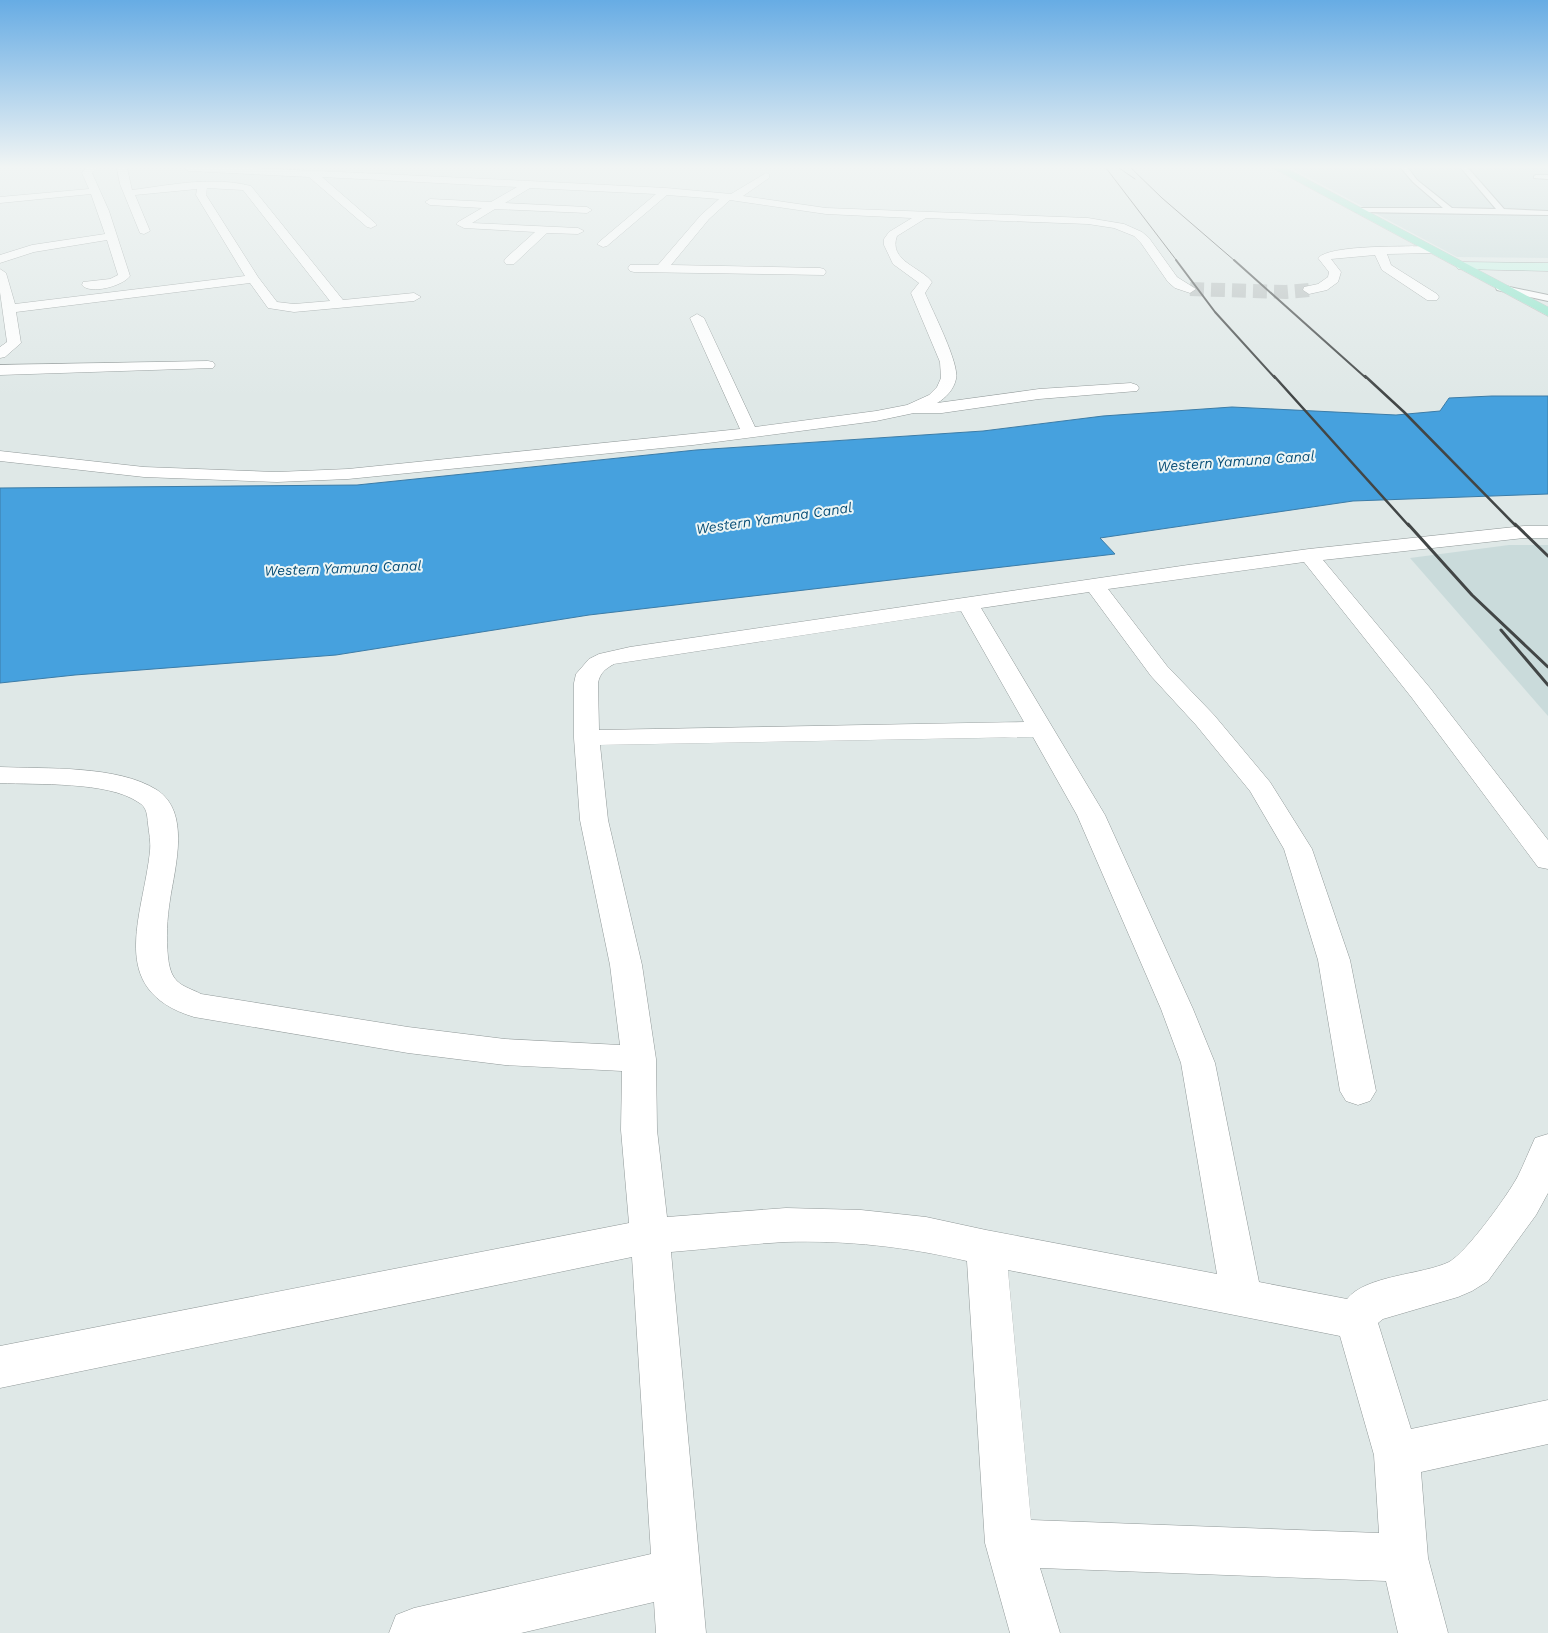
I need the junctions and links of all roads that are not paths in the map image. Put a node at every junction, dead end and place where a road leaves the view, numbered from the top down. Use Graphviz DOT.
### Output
graph roads {
  1 [pos="61,244"];
  2 [pos="113,244"];
  3 [pos="231,244"];
  4 [pos="292,244"];
  5 [pos="528,244"];
  6 [pos="682,244"];
  7 [pos="890,244"];
  8 [pos="1145,244"];
  9 [pos="1420,244"];
  10 [pos="1430,250"];
  11 [pos="1380,252"];
  12 [pos="0,259"];
  13 [pos="510,261"];
  14 [pos="1462,266"];
  15 [pos="1548,266"];
  16 [pos="634,268"];
  17 [pos="662,268"];
  18 [pos="820,272"];
  19 [pos="0,273"];
  20 [pos="253,279"];
  21 [pos="72,287"];
  22 [pos="1500,288"];
  23 [pos="1190,289"];
  24 [pos="1309,290"];
  25 [pos="414,296"];
  26 [pos="1432,298"];
  27 [pos="1548,298"];
  28 [pos="339,303"];
  29 [pos="9,309"];
  30 [pos="1548,312"];
  31 [pos="697,318"];
  32 [pos="0,354"];
  33 [pos="208,365"];
  34 [pos="0,370"];
  35 [pos="1131,388"];
  36 [pos="911,409"];
  37 [pos="750,433"];
  38 [pos="0,456"];
  39 [pos="1548,532"];
  40 [pos="1309,555"];
  41 [pos="1094,585"];
  42 [pos="968,604"];
  43 [pos="1042,729"];
  44 [pos="587,738"];
  45 [pos="0,774"];
  46 [pos="1548,860"];
  47 [pos="639,1059"];
  48 [pos="1358,1091"];
  49 [pos="1548,1149"];
  50 [pos="650,1236"];
  51 [pos="986,1248"];
  52 [pos="1242,1298"];
  53 [pos="1356,1320"];
  54 [pos="0,1367"];
  55 [pos="1548,1422"];
  56 [pos="1397,1455"];
  57 [pos="1009,1543"];
  58 [pos="1404,1558"];
  59 [pos="677,1572"];
  60 [pos="414,1633"];
  61 [pos="681,1633"];
  62 [pos="1035,1633"];
  63 [pos="1423,1633"];
  1 -- 12 [label="street"];
  2 -- 21 [label="street"];
  3 -- 20 [label="street"];
  4 -- 28 [label="street"];
  5 -- 13 [label="street"];
  6 -- 17 [label="street"];
  7 -- 36 [label="street"];
  8 -- 23 [label="street"];
  9 -- 10 [label="main road"];
  10 -- 11 [label="street"];
  10 -- 14 [label="main road"];
  11 -- 24 [label="street"];
  11 -- 26 [label="street"];
  14 -- 15 [label="street"];
  14 -- 22 [label="main road"];
  16 -- 17 [label="street"];
  17 -- 18 [label="street"];
  19 -- 29 [label="street"];
  20 -- 28 [label="street"];
  20 -- 29 [label="street"];
  22 -- 27 [label="lane"];
  22 -- 30 [label="main road"];
  25 -- 28 [label="street"];
  29 -- 32 [label="street"];
  31 -- 37 [label="street"];
  33 -- 34 [label="street"];
  35 -- 36 [label="street"];
  36 -- 37 [label="street"];
  37 -- 38 [label="street"];
  39 -- 40 [label="street"];
  40 -- 41 [label="street"];
  40 -- 46 [label="street"];
  41 -- 42 [label="street"];
  41 -- 48 [label="street"];
  42 -- 43 [label="street"];
  42 -- 44 [label="street"];
  43 -- 44 [label="street"];
  43 -- 52 [label="street"];
  44 -- 47 [label="street"];
  45 -- 47 [label="street"];
  47 -- 50 [label="street"];
  49 -- 53 [label="street"];
  50 -- 51 [label="street"];
  50 -- 54 [label="street"];
  50 -- 59 [label="street"];
  51 -- 52 [label="street"];
  51 -- 57 [label="street"];
  52 -- 53 [label="street"];
  53 -- 56 [label="street"];
  55 -- 56 [label="street"];
  56 -- 58 [label="street"];
  57 -- 58 [label="street"];
  57 -- 62 [label="street"];
  58 -- 63 [label="street"];
  59 -- 60 [label="street"];
  59 -- 61 [label="street"];
}
